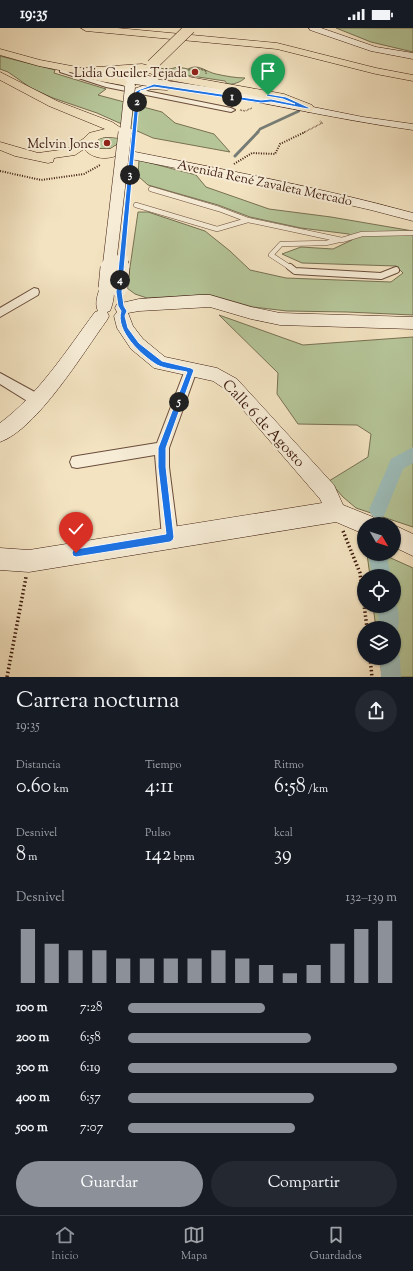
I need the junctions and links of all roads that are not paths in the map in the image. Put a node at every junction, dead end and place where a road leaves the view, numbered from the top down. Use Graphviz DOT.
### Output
graph roads {
  1 [pos="86,28"];
  2 [pos="182,28"];
  3 [pos="190,28"];
  4 [pos="313,28"];
  5 [pos="0,52"];
  6 [pos="413,56"];
  7 [pos="148,66"];
  8 [pos="65,68"];
  9 [pos="82,71"];
  10 [pos="0,75"];
  11 [pos="413,78"];
  12 [pos="132,85"];
  13 [pos="271,100"];
  14 [pos="308,108"];
  15 [pos="231,110"];
  16 [pos="88,118"];
  17 [pos="413,127"];
  18 [pos="121,135"];
  19 [pos="91,139"];
  20 [pos="0,146"];
  21 [pos="110,153"];
  22 [pos="36,157"];
  23 [pos="151,189"];
  24 [pos="136,205"];
  25 [pos="413,209"];
  26 [pos="413,217"];
  27 [pos="248,220"];
  28 [pos="413,233"];
  29 [pos="342,240"];
  30 [pos="396,270"];
  31 [pos="113,288"];
  32 [pos="34,292"];
  33 [pos="122,310"];
  34 [pos="103,312"];
  35 [pos="0,313"];
  36 [pos="413,323"];
  37 [pos="191,370"];
  38 [pos="0,378"];
  39 [pos="37,400"];
  40 [pos="0,434"];
  41 [pos="162,448"];
  42 [pos="77,462"];
  43 [pos="336,512"];
  44 [pos="357,521"];
  45 [pos="170,537"];
  46 [pos="0,559"];
  1 -- 11 [label="main road"];
  2 -- 7 [label="main road"];
  3 -- 7 [label="main road, bridge"];
  4 -- 6 [label="main road"];
  5 -- 8 [label="main road"];
  7 -- 9 [label="main road"];
  7 -- 12 [label="main road"];
  7 -- 14 [label="main road"];
  8 -- 9 [label="main road"];
  8 -- 15 [label="street"];
  9 -- 12 [label="main road"];
  10 -- 16 [label="main road"];
  12 -- 13 [label="main road"];
  12 -- 13 [label="main road, bridge"];
  12 -- 31 [label="main road, bridge"];
  13 -- 14 [label="main road"];
  14 -- 17 [label="main road"];
  16 -- 18 [label="main road"];
  16 -- 19 [label="main road"];
  18 -- 19 [label="main road"];
  18 -- 21 [label="main road"];
  18 -- 25 [label="main road, Avenida René Zavaleta Mercado"];
  19 -- 21 [label="main road"];
  19 -- 22 [label="main road"];
  20 -- 22 [label="main road"];
  21 -- 22 [label="main road"];
  21 -- 26 [label="main road, Avenida René Zavaleta Mercado"];
  23 -- 27 [label="lane"];
  24 -- 27 [label="lane"];
  27 -- 29 [label="lane"];
  28 -- 29 [label="lane"];
  29 -- 30 [label="lane"];
  31 -- 33 [label="main road, Calle 6 de Agosto"];
  31 -- 34 [label="main road"];
  32 -- 35 [label="street"];
  33 -- 34 [label="main road"];
  33 -- 36 [label="main road"];
  33 -- 37 [label="main road, Calle 6 de Agosto"];
  34 -- 39 [label="main road"];
  37 -- 41 [label="street"];
  37 -- 43 [label="main road, Calle 6 de Agosto"];
  38 -- 39 [label="street"];
  39 -- 40 [label="main road"];
  41 -- 42 [label="street"];
  41 -- 45 [label="street"];
  43 -- 44 [label="main road"];
  43 -- 45 [label="main road"];
  45 -- 46 [label="main road"];
}
